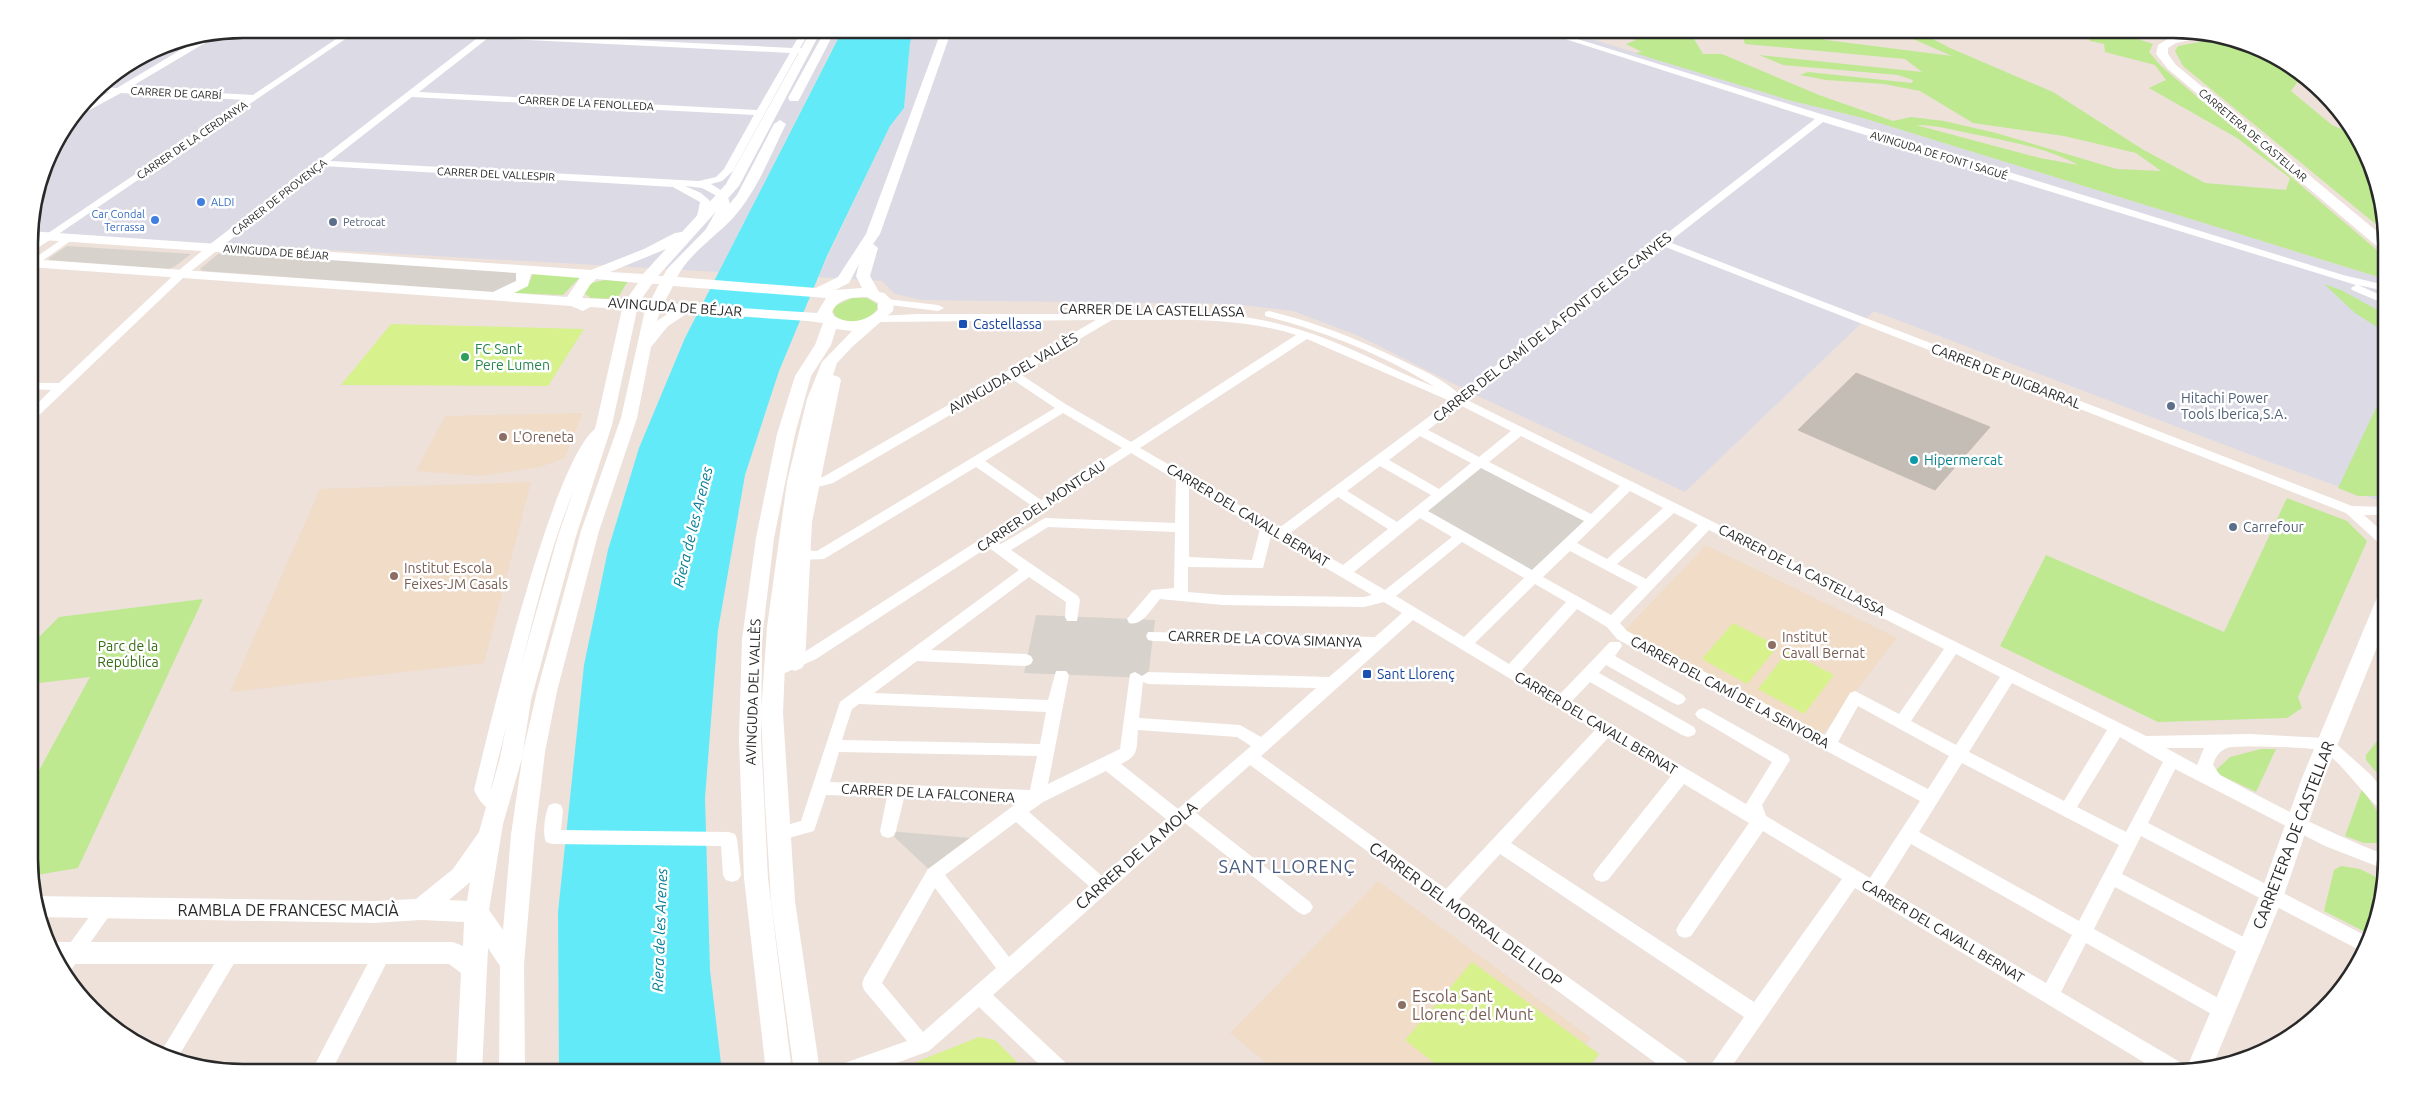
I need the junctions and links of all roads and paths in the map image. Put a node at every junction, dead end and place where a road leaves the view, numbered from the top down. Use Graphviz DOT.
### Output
graph roads {
  1 [pos="343,38"];
  2 [pos="482,38"];
  3 [pos="593,38"];
  4 [pos="804,38"];
  5 [pos="810,38"];
  6 [pos="822,38"];
  7 [pos="827,38"];
  8 [pos="944,38"];
  9 [pos="1567,38"];
  10 [pos="2187,38"];
  11 [pos="201,41"];
  12 [pos="800,50"];
  13 [pos="804,79"];
  14 [pos="106,89"];
  15 [pos="119,90"];
  16 [pos="411,94"];
  17 [pos="256,98"];
  18 [pos="86,110"];
  19 [pos="760,112"];
  20 [pos="1822,118"];
  21 [pos="322,163"];
  22 [pos="728,172"];
  23 [pos="669,184"];
  24 [pos="700,184"];
  25 [pos="720,197"];
  26 [pos="701,227"];
  27 [pos="873,234"];
  28 [pos="38,236"];
  29 [pos="50,237"];
  30 [pos="68,238"];
  31 [pos="2378,241"];
  32 [pos="1661,242"];
  33 [pos="213,248"];
  34 [pos="38,251"];
  35 [pos="38,256"];
  36 [pos="684,258"];
  37 [pos="38,262"];
  38 [pos="522,268"];
  39 [pos="599,271"];
  40 [pos="181,274"];
  41 [pos="2340,278"];
  42 [pos="657,279"];
  43 [pos="706,283"];
  44 [pos="2378,286"];
  45 [pos="846,289"];
  46 [pos="492,297"];
  47 [pos="2378,297"];
  48 [pos="879,298"];
  49 [pos="579,304"];
  50 [pos="631,304"];
  51 [pos="654,306"];
  52 [pos="686,308"];
  53 [pos="1110,316"];
  54 [pos="874,320"];
  55 [pos="829,321"];
  56 [pos="624,332"];
  57 [pos="1305,335"];
  58 [pos="644,345"];
  59 [pos="830,362"];
  60 [pos="1013,374"];
  61 [pos="38,386"];
  62 [pos="63,387"];
  63 [pos="1458,400"];
  64 [pos="1063,408"];
  65 [pos="38,410"];
  66 [pos="1519,431"];
  67 [pos="1419,432"];
  68 [pos="1131,446"];
  69 [pos="975,460"];
  70 [pos="1380,460"];
  71 [pos="1480,463"];
  72 [pos="1183,477"];
  73 [pos="810,485"];
  74 [pos="1629,485"];
  75 [pos="1339,492"];
  76 [pos="1440,495"];
  77 [pos="1040,505"];
  78 [pos="1672,507"];
  79 [pos="2351,510"];
  80 [pos="2378,511"];
  81 [pos="1419,512"];
  82 [pos="1592,520"];
  83 [pos="1708,523"];
  84 [pos="1267,526"];
  85 [pos="1182,528"];
  86 [pos="1398,528"];
  87 [pos="1280,534"];
  88 [pos="2378,535"];
  89 [pos="1461,536"];
  90 [pos="988,541"];
  91 [pos="1568,544"];
  92 [pos="1001,550"];
  93 [pos="800,555"];
  94 [pos="1182,562"];
  95 [pos="1608,565"];
  96 [pos="1030,569"];
  97 [pos="1344,572"];
  98 [pos="1534,577"];
  99 [pos="1647,586"];
  100 [pos="1157,594"];
  101 [pos="1386,597"];
  102 [pos="1576,601"];
  103 [pos="1412,613"];
  104 [pos="1072,617"];
  105 [pos="1134,619"];
  106 [pos="2378,619"];
  107 [pos="1612,623"];
  108 [pos="1153,636"];
  109 [pos="1378,642"];
  110 [pos="1465,644"];
  111 [pos="1954,646"];
  112 [pos="915,655"];
  113 [pos="1026,660"];
  114 [pos="795,663"];
  115 [pos="774,672"];
  116 [pos="1511,672"];
  117 [pos="1588,674"];
  118 [pos="2010,674"];
  119 [pos="1061,675"];
  120 [pos="1332,683"];
  121 [pos="856,698"];
  122 [pos="1678,698"];
  123 [pos="1562,702"];
  124 [pos="1055,706"];
  125 [pos="1703,714"];
  126 [pos="1902,722"];
  127 [pos="1130,723"];
  128 [pos="2117,728"];
  129 [pos="1606,729"];
  130 [pos="1688,731"];
  131 [pos="2144,742"];
  132 [pos="2223,742"];
  133 [pos="1829,743"];
  134 [pos="2326,744"];
  135 [pos="833,746"];
  136 [pos="1046,750"];
  137 [pos="1255,751"];
  138 [pos="1959,754"];
  139 [pos="2172,760"];
  140 [pos="1108,762"];
  141 [pos="1681,775"];
  142 [pos="2214,780"];
  143 [pos="820,788"];
  144 [pos="897,791"];
  145 [pos="2378,795"];
  146 [pos="1037,797"];
  147 [pos="1931,799"];
  148 [pos="555,810"];
  149 [pos="2067,810"];
  150 [pos="1017,812"];
  151 [pos="1181,816"];
  152 [pos="1759,823"];
  153 [pos="2296,824"];
  154 [pos="2138,826"];
  155 [pos="888,831"];
  156 [pos="778,834"];
  157 [pos="1908,834"];
  158 [pos="490,835"];
  159 [pos="2129,842"];
  160 [pos="1499,844"];
  161 [pos="2367,853"];
  162 [pos="2378,854"];
  163 [pos="2378,858"];
  164 [pos="934,874"];
  165 [pos="1602,875"];
  166 [pos="732,876"];
  167 [pos="1853,877"];
  168 [pos="2111,877"];
  169 [pos="1101,886"];
  170 [pos="1873,889"];
  171 [pos="2272,895"];
  172 [pos="1447,900"];
  173 [pos="43,906"];
  174 [pos="106,907"];
  175 [pos="1304,908"];
  176 [pos="421,910"];
  177 [pos="477,912"];
  178 [pos="1685,930"];
  179 [pos="2082,933"];
  180 [pos="2360,941"];
  181 [pos="2249,949"];
  182 [pos="383,952"];
  183 [pos="230,954"];
  184 [pos="63,959"];
  185 [pos="512,964"];
  186 [pos="474,967"];
  187 [pos="1007,969"];
  188 [pos="979,994"];
  189 [pos="2050,995"];
  190 [pos="2222,1010"];
  191 [pos="1757,1015"];
  192 [pos="922,1045"];
  193 [pos="172,1051"];
  194 [pos="2200,1062"];
  195 [pos="325,1064"];
  196 [pos="469,1064"];
  197 [pos="512,1064"];
  198 [pos="778,1064"];
  199 [pos="806,1064"];
  200 [pos="869,1064"];
  201 [pos="1053,1064"];
  202 [pos="1673,1064"];
  203 [pos="1722,1064"];
  204 [pos="2165,1064"];
  1 -- 17 [label="street, CARRER DE LA CERDANYA"];
  2 -- 16 [label="street, CARRER DE PROVENÇA"];
  3 -- 12 [label="street"];
  4 -- 12 [label="street"];
  5 -- 12 [label="main road"];
  6 -- 12 [label="street"];
  7 -- 13 [label="main road"];
  8 -- 27 [label="main road"];
  9 -- 20 [label="street, AVINGUDA DE FONT I SAGUÉ"];
  10 -- 31 [label="street, CARRETERA DE CASTELLAR"];
  11 -- 15 [label="street"];
  12 -- 13 [label="street"];
  12 -- 19 [label="street"];
  12 -- 25 [label="main road"];
  13 -- 26 [label="main road"];
  14 -- 15 [label="street, CARRER DE GARBÍ"];
  15 -- 17 [label="street, CARRER DE GARBÍ"];
  15 -- 18 [label="street"];
  16 -- 19 [label="street, CARRER DE LA FENOLLEDA"];
  16 -- 21 [label="street, CARRER DE PROVENÇA"];
  17 -- 29 [label="street, CARRER DE LA CERDANYA"];
  19 -- 22 [label="street"];
  20 -- 32 [label="street, CARRER DEL CAMÍ DE LA FONT DE LES CANYES"];
  20 -- 41 [label="street, AVINGUDA DE FONT I SAGUÉ"];
  21 -- 23 [label="street, CARRER DEL VALLESPIR"];
  21 -- 33 [label="street, CARRER DE PROVENÇA"];
  22 -- 24 [label="street"];
  22 -- 25 [label="street"];
  23 -- 24 [label="street"];
  23 -- 26 [label="street"];
  24 -- 25 [label="street"];
  25 -- 26 [label="main road"];
  26 -- 36 [label="main road"];
  26 -- 39 [label="main road"];
  26 -- 42 [label="main road"];
  27 -- 45 [label="main road"];
  27 -- 48 [label="main road"];
  28 -- 29 [label="main road, AVINGUDA DE BÉJAR"];
  29 -- 30 [label="main road, AVINGUDA DE BÉJAR"];
  29 -- 34 [label="street, CARRER DE LA CERDANYA"];
  30 -- 33 [label="main road, AVINGUDA DE BÉJAR"];
  30 -- 35 [label="street"];
  32 -- 63 [label="street, CARRER DEL CAMÍ DE LA FONT DE LES CANYES"];
  32 -- 79 [label="street, CARRER DE PUIGBARRAL"];
  33 -- 38 [label="main road, AVINGUDA DE BÉJAR"];
  33 -- 40 [label="street, CARRER DE PROVENÇA"];
  36 -- 42 [label="main road"];
  36 -- 43 [label="main road"];
  37 -- 40 [label="main road"];
  38 -- 39 [label="main road, AVINGUDA DE BÉJAR"];
  38 -- 46 [label="main road"];
  39 -- 42 [label="main road, AVINGUDA DE BÉJAR"];
  39 -- 49 [label="main road"];
  40 -- 46 [label="main road"];
  40 -- 62 [label="street, CARRER DE PROVENÇA"];
  41 -- 44 [label="street, AVINGUDA DE FONT I SAGUÉ"];
  41 -- 47 [label="street, AVINGUDA DE FONT I SAGUÉ"];
  42 -- 43 [label="main road, AVINGUDA DE BÉJAR"];
  42 -- 50 [label="main road"];
  42 -- 51 [label="main road"];
  43 -- 45 [label="main road, AVINGUDA DE BÉJAR"];
  45 -- 48 [label="main road, AVINGUDA DE BÉJAR"];
  45 -- 55 [label="street"];
  46 -- 49 [label="main road"];
  48 -- 54 [label="main road"];
  48 -- 63 [label="street, CARRER DE LA CASTELLASSA"];
  49 -- 50 [label="main road, AVINGUDA DE BÉJAR"];
  49 -- 56 [label="main road"];
  50 -- 51 [label="main road, AVINGUDA DE BÉJAR"];
  50 -- 56 [label="main road"];
  51 -- 52 [label="main road, AVINGUDA DE BÉJAR"];
  51 -- 58 [label="main road"];
  52 -- 55 [label="main road, AVINGUDA DE BÉJAR"];
  52 -- 58 [label="main road"];
  53 -- 54 [label="street, CARRER DE LA CASTELLASSA"];
  53 -- 57 [label="street, CARRER DE LA CASTELLASSA"];
  53 -- 60 [label="street, AVINGUDA DEL VALLÈS"];
  54 -- 55 [label="street"];
  54 -- 59 [label="main road, AVINGUDA DEL VALLÈS"];
  55 -- 198 [label="main road, AVINGUDA DEL VALLÈS"];
  56 -- 158 [label="main road"];
  57 -- 63 [label="street, CARRER DE LA CASTELLASSA"];
  57 -- 68 [label="street, CARRER DEL MONTCAU"];
  58 -- 185 [label="main road"];
  59 -- 73 [label="main road"];
  59 -- 115 [label="main road, AVINGUDA DEL VALLÈS"];
  60 -- 64 [label="street, CARRER DEL CAVALL BERNAT"];
  60 -- 73 [label="street, AVINGUDA DEL VALLÈS"];
  61 -- 62 [label="street"];
  62 -- 65 [label="street, CARRER DE PROVENÇA"];
  63 -- 66 [label="street, CARRER DE LA CASTELLASSA"];
  63 -- 67 [label="street, CARRER DEL CAMÍ DE LA FONT DE LES CANYES"];
  64 -- 68 [label="street, CARRER DEL CAVALL BERNAT"];
  64 -- 69 [label="street"];
  66 -- 71 [label="street"];
  66 -- 74 [label="street, CARRER DE LA CASTELLASSA"];
  67 -- 70 [label="street, CARRER DEL CAMÍ DE LA FONT DE LES CANYES"];
  67 -- 71 [label="street"];
  68 -- 72 [label="street, CARRER DEL CAVALL BERNAT"];
  68 -- 77 [label="street, CARRER DEL MONTCAU"];
  69 -- 77 [label="street"];
  69 -- 93 [label="street"];
  70 -- 75 [label="street, CARRER DEL CAMÍ DE LA FONT DE LES CANYES"];
  70 -- 76 [label="street"];
  71 -- 76 [label="street"];
  71 -- 82 [label="street"];
  72 -- 84 [label="street, CARRER DEL CAVALL BERNAT"];
  72 -- 85 [label="street"];
  73 -- 93 [label="main road"];
  74 -- 78 [label="street, CARRER DE LA CASTELLASSA"];
  74 -- 82 [label="street"];
  75 -- 86 [label="street"];
  75 -- 87 [label="street, CARRER DEL CAMÍ DE LA FONT DE LES CANYES"];
  76 -- 81 [label="street"];
  77 -- 90 [label="street, CARRER DEL MONTCAU"];
  78 -- 83 [label="street, CARRER DE LA CASTELLASSA"];
  78 -- 95 [label="street"];
  79 -- 80 [label="street, CARRER DE PUIGBARRAL"];
  79 -- 88 [label="street, CARRER DE PUIGBARRAL"];
  81 -- 86 [label="street"];
  81 -- 89 [label="street"];
  82 -- 91 [label="street"];
  83 -- 99 [label="street"];
  83 -- 111 [label="street, CARRER DE LA CASTELLASSA"];
  84 -- 87 [label="street, CARRER DEL CAVALL BERNAT"];
  84 -- 94 [label="street"];
  85 -- 92 [label="street"];
  85 -- 94 [label="street"];
  86 -- 97 [label="street"];
  87 -- 97 [label="street, CARRER DEL CAVALL BERNAT"];
  89 -- 98 [label="street"];
  89 -- 101 [label="street"];
  90 -- 92 [label="street"];
  90 -- 114 [label="street, CARRER DEL MONTCAU"];
  91 -- 95 [label="street"];
  91 -- 98 [label="street"];
  92 -- 96 [label="street"];
  93 -- 114 [label="main road"];
  94 -- 100 [label="street"];
  95 -- 99 [label="street"];
  96 -- 104 [label="street"];
  96 -- 112 [label="street"];
  97 -- 101 [label="street, CARRER DEL CAVALL BERNAT"];
  98 -- 102 [label="street, CARRER DEL CAMÍ DE LA SENYORA"];
  98 -- 110 [label="street"];
  99 -- 107 [label="street"];
  100 -- 101 [label="street"];
  100 -- 105 [label="street"];
  101 -- 103 [label="street, CARRER DEL CAVALL BERNAT"];
  102 -- 107 [label="street, CARRER DEL CAMÍ DE LA SENYORA"];
  102 -- 116 [label="street"];
  103 -- 109 [label="street, CARRER DE LA MOLA"];
  103 -- 110 [label="street, CARRER DEL CAVALL BERNAT"];
  106 -- 134 [label="main road, CARRETERA DE CASTELLAR"];
  107 -- 133 [label="street, CARRER DEL CAMÍ DE LA SENYORA"];
  108 -- 109 [label="street, CARRER DE LA COVA SIMANYA"];
  109 -- 120 [label="street, CARRER DE LA MOLA"];
  110 -- 116 [label="street, CARRER DEL CAVALL BERNAT"];
  111 -- 118 [label="street, CARRER DE LA CASTELLASSA"];
  111 -- 126 [label="street"];
  112 -- 113 [label="street"];
  112 -- 121 [label="street"];
  114 -- 115 [label="street, CARRER DEL MONTCAU"];
  115 -- 156 [label="main road, AVINGUDA DEL VALLÈS"];
  116 -- 123 [label="street, CARRER DEL CAVALL BERNAT"];
  117 -- 122 [label="street"];
  117 -- 123 [label="street"];
  117 -- 130 [label="street"];
  118 -- 128 [label="street, CARRER DE LA CASTELLASSA"];
  118 -- 138 [label="street"];
  119 -- 124 [label="street"];
  120 -- 127 [label="street"];
  120 -- 137 [label="street, CARRER DE LA MOLA"];
  121 -- 124 [label="street"];
  121 -- 135 [label="street"];
  123 -- 129 [label="street, CARRER DEL CAVALL BERNAT"];
  124 -- 136 [label="street"];
  125 -- 152 [label="street"];
  126 -- 133 [label="street"];
  126 -- 138 [label="street"];
  127 -- 137 [label="street, CARRER DEL MORRAL DEL LLOP"];
  127 -- 140 [label="street"];
  128 -- 131 [label="street, CARRER DE LA CASTELLASSA"];
  128 -- 149 [label="street"];
  129 -- 141 [label="street, CARRER DEL CAVALL BERNAT"];
  129 -- 160 [label="street"];
  131 -- 132 [label="street, CARRER DE LA CASTELLASSA"];
  131 -- 139 [label="street, CARRER DE LA CASTELLASSA"];
  132 -- 134 [label="street, CARRER DE LA CASTELLASSA"];
  132 -- 142 [label="street"];
  133 -- 147 [label="street, CARRER DEL CAMÍ DE LA SENYORA"];
  134 -- 145 [label="street"];
  134 -- 153 [label="main road, CARRETERA DE CASTELLAR"];
  135 -- 136 [label="street"];
  135 -- 143 [label="street"];
  136 -- 146 [label="street"];
  137 -- 151 [label="street, CARRER DE LA MOLA"];
  137 -- 172 [label="street, CARRER DEL MORRAL DEL LLOP"];
  138 -- 147 [label="street"];
  138 -- 149 [label="street"];
  139 -- 142 [label="street, CARRER DE LA CASTELLASSA"];
  139 -- 154 [label="street"];
  140 -- 146 [label="street"];
  140 -- 151 [label="street"];
  141 -- 152 [label="street, CARRER DEL CAVALL BERNAT"];
  141 -- 165 [label="street"];
  142 -- 153 [label="street, CARRER DE LA CASTELLASSA"];
  143 -- 144 [label="street, CARRER DE LA FALCONERA"];
  143 -- 156 [label="street"];
  144 -- 146 [label="street, CARRER DE LA FALCONERA"];
  144 -- 155 [label="street"];
  146 -- 150 [label="street"];
  147 -- 157 [label="street"];
  148 -- 166 [label="street"];
  149 -- 159 [label="street"];
  150 -- 164 [label="street"];
  150 -- 169 [label="street"];
  151 -- 169 [label="street, CARRER DE LA MOLA"];
  151 -- 175 [label="street"];
  152 -- 167 [label="street, CARRER DEL CAVALL BERNAT"];
  152 -- 178 [label="street"];
  153 -- 161 [label="street, CARRER DE LA CASTELLASSA"];
  153 -- 171 [label="main road, CARRETERA DE CASTELLAR"];
  154 -- 159 [label="street"];
  154 -- 171 [label="street"];
  156 -- 199 [label="main road, AVINGUDA DEL VALLÈS"];
  157 -- 170 [label="street"];
  157 -- 179 [label="street"];
  158 -- 176 [label="main road"];
  158 -- 177 [label="main road"];
  159 -- 168 [label="street"];
  160 -- 172 [label="street"];
  160 -- 191 [label="street"];
  161 -- 162 [label="street"];
  161 -- 163 [label="street"];
  164 -- 187 [label="street"];
  164 -- 192 [label="street"];
  167 -- 170 [label="street, CARRER DEL CAVALL BERNAT"];
  167 -- 191 [label="street"];
  168 -- 179 [label="street"];
  168 -- 181 [label="street"];
  169 -- 187 [label="street, CARRER DE LA MOLA"];
  170 -- 189 [label="street, CARRER DEL CAVALL BERNAT"];
  171 -- 180 [label="street"];
  171 -- 181 [label="street, CARRETERA DE CASTELLAR"];
  172 -- 202 [label="street, CARRER DEL MORRAL DEL LLOP"];
  173 -- 174 [label="main road, RAMBLA DE FRANCESC MACIÀ"];
  174 -- 176 [label="street, RAMBLA DE FRANCESC MACIÀ"];
  174 -- 184 [label="street"];
  176 -- 177 [label="street, RAMBLA DE FRANCESC MACIÀ"];
  177 -- 185 [label="street"];
  177 -- 186 [label="main road"];
  179 -- 189 [label="street"];
  179 -- 190 [label="street"];
  181 -- 190 [label="street, CARRETERA DE CASTELLAR"];
  182 -- 183 [label="street"];
  182 -- 186 [label="street"];
  182 -- 195 [label="street"];
  183 -- 184 [label="street"];
  183 -- 193 [label="street"];
  185 -- 197 [label="main road"];
  186 -- 196 [label="main road"];
  187 -- 188 [label="street, CARRER DE LA MOLA"];
  188 -- 192 [label="street, CARRER DE LA MOLA"];
  188 -- 201 [label="street"];
  189 -- 204 [label="street, CARRER DEL CAVALL BERNAT"];
  190 -- 194 [label="street, CARRETERA DE CASTELLAR"];
  191 -- 203 [label="street"];
  192 -- 200 [label="street, CARRER DE LA MOLA"];
}
